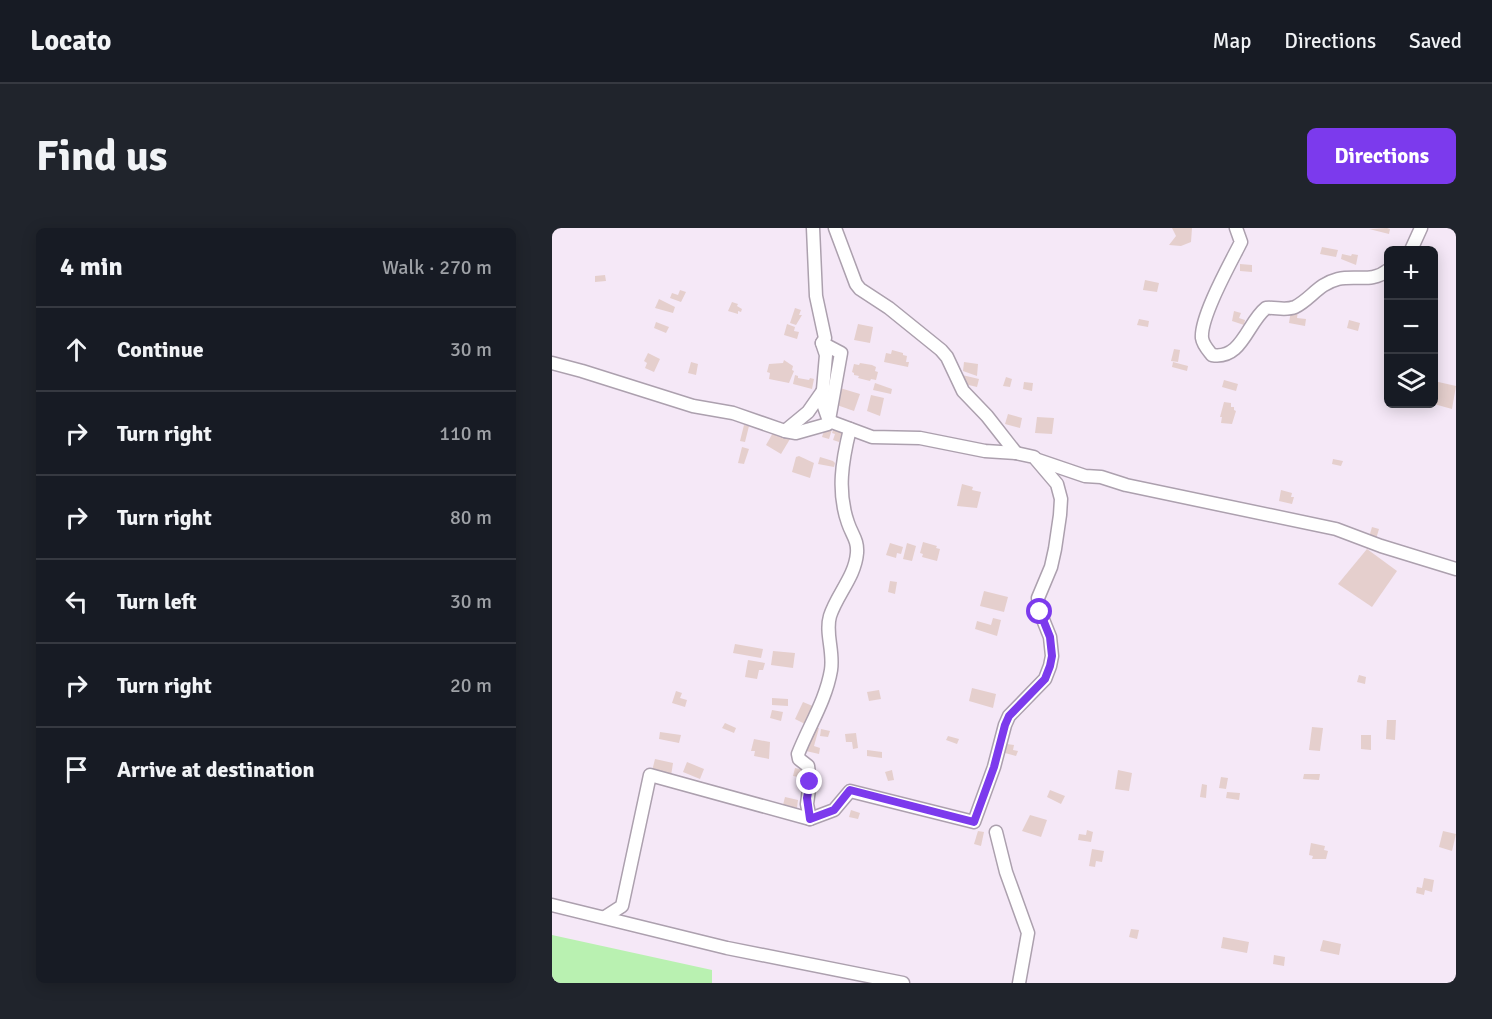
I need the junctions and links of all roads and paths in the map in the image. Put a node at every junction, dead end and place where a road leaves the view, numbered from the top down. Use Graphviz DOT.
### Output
graph roads {
  1 [pos="813,228"];
  2 [pos="835,228"];
  3 [pos="1236,228"];
  4 [pos="1421,228"];
  5 [pos="1413,246"];
  6 [pos="1384,273"];
  7 [pos="822,343"];
  8 [pos="552,363"];
  9 [pos="822,392"];
  10 [pos="829,422"];
  11 [pos="850,429"];
  12 [pos="785,431"];
  13 [pos="1016,453"];
  14 [pos="1036,459"];
  15 [pos="1456,569"];
  16 [pos="810,819"];
  17 [pos="996,832"];
  18 [pos="552,905"];
  19 [pos="605,917"];
  20 [pos="903,983"];
  21 [pos="1019,983"];
  1 -- 7 [label="street"];
  2 -- 13 [label="street"];
  3 -- 6 [label="street"];
  4 -- 5 [label="street"];
  7 -- 9 [label="street"];
  7 -- 10 [label="street"];
  8 -- 12 [label="street"];
  9 -- 10 [label="street"];
  9 -- 12 [label="street"];
  10 -- 11 [label="street"];
  10 -- 12 [label="street"];
  11 -- 13 [label="street"];
  11 -- 16 [label="street"];
  13 -- 14 [label="street"];
  14 -- 15 [label="street"];
  14 -- 16 [label="street"];
  16 -- 19 [label="street"];
  17 -- 21 [label="street"];
  18 -- 19 [label="street"];
  19 -- 20 [label="street"];
}
